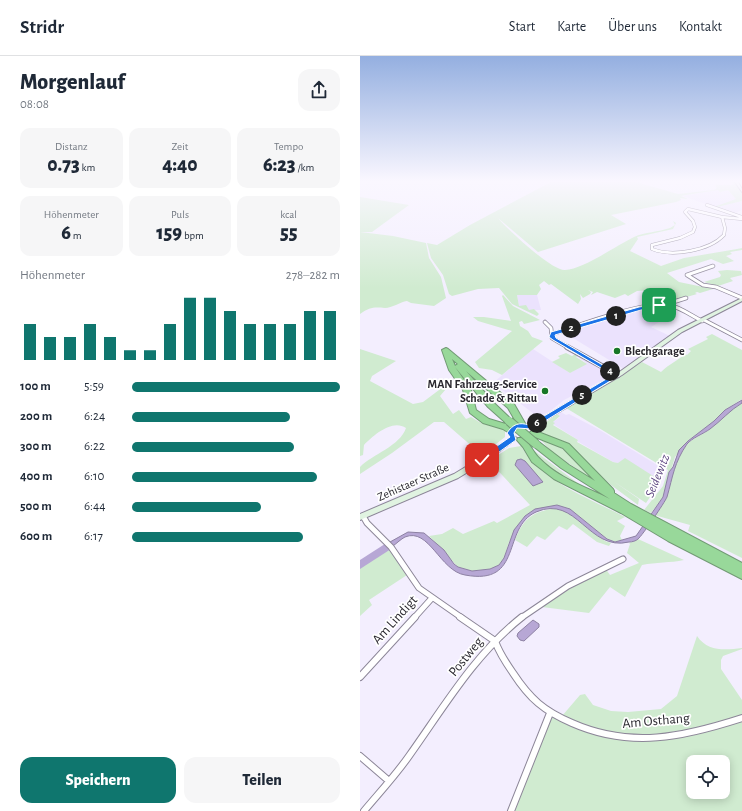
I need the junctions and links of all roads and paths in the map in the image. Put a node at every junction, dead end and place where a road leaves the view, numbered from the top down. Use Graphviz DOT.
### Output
graph roads {
  1 [pos="690,217"];
  2 [pos="722,217"];
  3 [pos="727,217"];
  4 [pos="742,218"];
  5 [pos="713,266"];
  6 [pos="686,298"];
  7 [pos="742,298"];
  8 [pos="667,305"];
  9 [pos="703,321"];
  10 [pos="545,322"];
  11 [pos="553,334"];
  12 [pos="742,340"];
  13 [pos="445,350"];
  14 [pos="618,375"];
  15 [pos="522,425"];
  16 [pos="532,430"];
  17 [pos="515,436"];
  18 [pos="626,508"];
  19 [pos="362,517"];
  20 [pos="673,536"];
  21 [pos="623,559"];
  22 [pos="742,568"];
  23 [pos="742,575"];
  24 [pos="432,598"];
  25 [pos="495,641"];
  26 [pos="360,677"];
  27 [pos="550,713"];
  28 [pos="742,718"];
  29 [pos="360,756"];
  30 [pos="389,781"];
  31 [pos="364,811"];
  32 [pos="511,811"];
  1 -- 2 [label="street"];
  3 -- 4 [label="street"];
  5 -- 7 [label="street"];
  6 -- 8 [label="street"];
  7 -- 9 [label="main road"];
  8 -- 9 [label="street"];
  8 -- 11 [label="street"];
  9 -- 12 [label="street"];
  9 -- 14 [label="main road"];
  10 -- 11 [label="street"];
  11 -- 14 [label="street"];
  13 -- 15 [label="highway"];
  13 -- 17 [label="highway"];
  13 -- 18 [label="highway, bridge"];
  14 -- 16 [label="main road"];
  15 -- 16 [label="main road"];
  15 -- 17 [label="main road"];
  16 -- 17 [label="main road"];
  16 -- 18 [label="highway"];
  17 -- 18 [label="highway"];
  17 -- 19 [label="main road, Zehistaer Straße"];
  18 -- 20 [label="highway"];
  19 -- 24 [label="street"];
  20 -- 22 [label="highway"];
  20 -- 23 [label="highway"];
  21 -- 25 [label="street, Postweg"];
  24 -- 25 [label="street"];
  24 -- 26 [label="street, Am Lindigt"];
  25 -- 27 [label="street, Am Osthang"];
  25 -- 30 [label="street, Postweg"];
  27 -- 28 [label="street, Am Osthang"];
  27 -- 32 [label="street"];
  29 -- 30 [label="street"];
  30 -- 31 [label="street, Postweg"];
}
